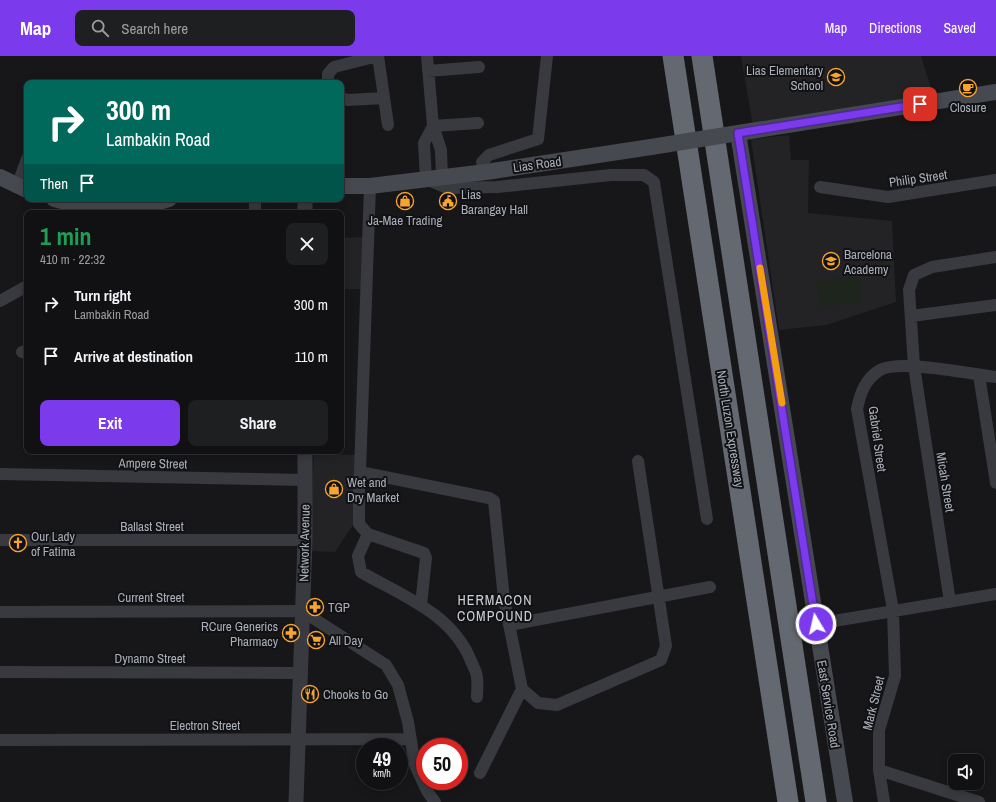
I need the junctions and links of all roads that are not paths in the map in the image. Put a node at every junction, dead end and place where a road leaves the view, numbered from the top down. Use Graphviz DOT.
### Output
graph roads {
  1 [pos="378,56"];
  2 [pos="427,56"];
  3 [pos="547,56"];
  4 [pos="673,56"];
  5 [pos="702,56"];
  6 [pos="479,67"];
  7 [pos="428,71"];
  8 [pos="328,80"];
  9 [pos="996,92"];
  10 [pos="384,98"];
  11 [pos="344,99"];
  12 [pos="478,123"];
  13 [pos="388,125"];
  14 [pos="433,126"];
  15 [pos="735,133"];
  16 [pos="486,172"];
  17 [pos="24,176"];
  18 [pos="0,177"];
  19 [pos="442,177"];
  20 [pos="426,179"];
  21 [pos="996,180"];
  22 [pos="344,186"];
  23 [pos="370,186"];
  24 [pos="820,187"];
  25 [pos="22,188"];
  26 [pos="63,202"];
  27 [pos="160,202"];
  28 [pos="116,203"];
  29 [pos="140,209"];
  30 [pos="87,210"];
  31 [pos="996,257"];
  32 [pos="24,288"];
  33 [pos="0,301"];
  34 [pos="996,305"];
  35 [pos="911,316"];
  36 [pos="914,366"];
  37 [pos="979,375"];
  38 [pos="996,377"];
  39 [pos="305,454"];
  40 [pos="638,461"];
  41 [pos="360,472"];
  42 [pos="0,474"];
  43 [pos="305,480"];
  44 [pos="996,483"];
  45 [pos="707,519"];
  46 [pos="368,534"];
  47 [pos="0,540"];
  48 [pos="305,540"];
  49 [pos="710,587"];
  50 [pos="996,594"];
  51 [pos="658,597"];
  52 [pos="950,602"];
  53 [pos="421,605"];
  54 [pos="893,610"];
  55 [pos="302,611"];
  56 [pos="0,612"];
  57 [pos="816,624"];
  58 [pos="509,626"];
  59 [pos="0,672"];
  60 [pos="299,673"];
  61 [pos="522,689"];
  62 [pos="477,697"];
  63 [pos="297,739"];
  64 [pos="410,739"];
  65 [pos="0,740"];
  66 [pos="879,770"];
  67 [pos="480,774"];
  68 [pos="296,802"];
  69 [pos="435,802"];
  70 [pos="788,802"];
  71 [pos="816,802"];
  72 [pos="845,802"];
  73 [pos="884,802"];
  74 [pos="979,802"];
  1 -- 8 [label="street"];
  1 -- 10 [label="street"];
  2 -- 7 [label="street"];
  3 -- 16 [label="street"];
  4 -- 70 [label="highway, North Luzon Expressway"];
  5 -- 71 [label="highway"];
  6 -- 7 [label="street"];
  7 -- 14 [label="street"];
  9 -- 15 [label="main road, Lias Road"];
  10 -- 11 [label="street"];
  10 -- 13 [label="street"];
  12 -- 14 [label="street"];
  14 -- 19 [label="street"];
  14 -- 20 [label="street"];
  15 -- 16 [label="main road, Lias Road, bridge"];
  15 -- 57 [label="main road, East Service Road"];
  16 -- 19 [label="main road, Lias Road"];
  17 -- 25 [label="street"];
  18 -- 25 [label="main road"];
  19 -- 20 [label="main road, Lias Road"];
  20 -- 23 [label="main road, Lias Road"];
  20 -- 45 [label="street"];
  21 -- 24 [label="street, Philip Street"];
  22 -- 23 [label="main road, Lias Road"];
  23 -- 41 [label="street"];
  26 -- 30 [label="main road"];
  27 -- 29 [label="main road"];
  28 -- 29 [label="main road"];
  28 -- 30 [label="main road"];
  31 -- 35 [label="street, Micah Street"];
  32 -- 33 [label="street"];
  34 -- 35 [label="street"];
  35 -- 36 [label="street, Micah Street"];
  36 -- 37 [label="street, Gabriel Street"];
  36 -- 52 [label="street, Micah Street"];
  36 -- 54 [label="street, Gabriel Street"];
  37 -- 38 [label="street, Gabriel Street"];
  37 -- 44 [label="street"];
  39 -- 43 [label="street, Network Avenue"];
  40 -- 51 [label="street"];
  41 -- 46 [label="street"];
  41 -- 58 [label="street"];
  42 -- 43 [label="street, Ampere Street"];
  43 -- 48 [label="street, Network Avenue"];
  46 -- 53 [label="street"];
  46 -- 53 [label="street"];
  47 -- 48 [label="street, Ballast Street"];
  48 -- 55 [label="street, Network Avenue"];
  49 -- 51 [label="street"];
  50 -- 52 [label="street"];
  51 -- 58 [label="street"];
  51 -- 61 [label="street"];
  52 -- 54 [label="street"];
  53 -- 62 [label="street"];
  54 -- 57 [label="street"];
  54 -- 66 [label="street, Mark Street"];
  55 -- 56 [label="street, Current Street"];
  55 -- 60 [label="street, Network Avenue"];
  55 -- 64 [label="street"];
  57 -- 72 [label="main road, East Service Road"];
  58 -- 61 [label="street"];
  59 -- 60 [label="street, Dynamo Street"];
  60 -- 63 [label="street, Network Avenue"];
  61 -- 67 [label="street"];
  63 -- 64 [label="street, Electron Street"];
  63 -- 65 [label="street, Electron Street"];
  63 -- 68 [label="street, Network Avenue"];
  64 -- 69 [label="street"];
  66 -- 73 [label="street, Mark Street"];
  66 -- 74 [label="street"];
}
